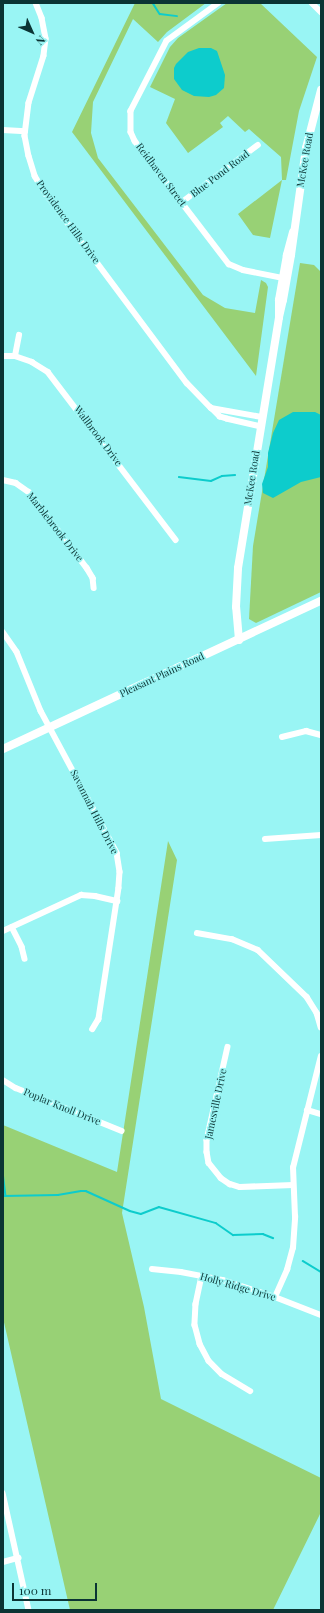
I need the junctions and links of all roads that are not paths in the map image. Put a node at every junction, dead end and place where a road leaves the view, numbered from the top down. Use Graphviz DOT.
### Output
graph roads {
  1 [pos="36,3"];
  2 [pos="219,3"];
  3 [pos="312,3"];
  4 [pos="321,12"];
  5 [pos="321,90"];
  6 [pos="3,130"];
  7 [pos="25,131"];
  8 [pos="258,145"];
  9 [pos="181,203"];
  10 [pos="293,232"];
  11 [pos="283,278"];
  12 [pos="279,317"];
  13 [pos="19,335"];
  14 [pos="3,356"];
  15 [pos="15,356"];
  16 [pos="211,408"];
  17 [pos="262,417"];
  18 [pos="261,427"];
  19 [pos="3,480"];
  20 [pos="176,540"];
  21 [pos="94,588"];
  22 [pos="321,601"];
  23 [pos="3,632"];
  24 [pos="239,640"];
  25 [pos="50,726"];
  26 [pos="321,735"];
  27 [pos="282,737"];
  28 [pos="3,749"];
  29 [pos="321,835"];
  30 [pos="266,839"];
  31 [pos="117,901"];
  32 [pos="12,927"];
  33 [pos="3,931"];
  34 [pos="197,933"];
  35 [pos="25,959"];
  36 [pos="321,1027"];
  37 [pos="93,1029"];
  38 [pos="228,1047"];
  39 [pos="321,1056"];
  40 [pos="3,1080"];
  41 [pos="307,1110"];
  42 [pos="321,1114"];
  43 [pos="122,1131"];
  44 [pos="293,1185"];
  45 [pos="152,1269"];
  46 [pos="202,1276"];
  47 [pos="275,1297"];
  48 [pos="321,1315"];
  49 [pos="250,1391"];
  50 [pos="3,1493"];
  51 [pos="18,1558"];
  52 [pos="3,1562"];
  53 [pos="30,1610"];
  1 -- 7 [label="street, Providence Hills Drive"];
  2 -- 9 [label="street, Reidhaven Street"];
  3 -- 4 [label="street"];
  5 -- 10 [label="street, McKee Road"];
  6 -- 7 [label="street"];
  7 -- 16 [label="street, Providence Hills Drive"];
  8 -- 9 [label="street, Blue Pond Road"];
  9 -- 11 [label="street, Reidhaven Street"];
  10 -- 11 [label="street, McKee Road"];
  10 -- 12 [label="street, McKee Road"];
  11 -- 12 [label="street, McKee Road"];
  12 -- 17 [label="street, McKee Road"];
  13 -- 15 [label="street"];
  14 -- 15 [label="street, Wallbrook Drive"];
  15 -- 20 [label="street, Wallbrook Drive"];
  16 -- 17 [label="street"];
  16 -- 18 [label="street, Providence Hills Drive"];
  17 -- 18 [label="street, McKee Road"];
  18 -- 24 [label="street, McKee Road"];
  19 -- 21 [label="street, Marblebrook Drive"];
  22 -- 24 [label="street, Pleasant Plains Road"];
  23 -- 25 [label="street, Savannah Hills Drive"];
  24 -- 25 [label="street, Pleasant Plains Road"];
  25 -- 28 [label="street, Pleasant Plains Road"];
  25 -- 31 [label="street, Savannah Hills Drive"];
  26 -- 27 [label="street"];
  29 -- 30 [label="street"];
  31 -- 32 [label="street"];
  31 -- 37 [label="street, Savannah Hills Drive"];
  32 -- 33 [label="street"];
  32 -- 35 [label="street"];
  34 -- 36 [label="street"];
  38 -- 44 [label="street, Jamesville Drive"];
  39 -- 41 [label="street"];
  40 -- 43 [label="street, Poplar Knoll Drive"];
  41 -- 42 [label="street"];
  41 -- 44 [label="street"];
  44 -- 47 [label="street"];
  45 -- 46 [label="street, Holly Ridge Drive"];
  46 -- 47 [label="street, Holly Ridge Drive"];
  46 -- 49 [label="street"];
  47 -- 48 [label="street, Holly Ridge Drive"];
  50 -- 51 [label="street"];
  51 -- 52 [label="street"];
  51 -- 53 [label="street"];
}
